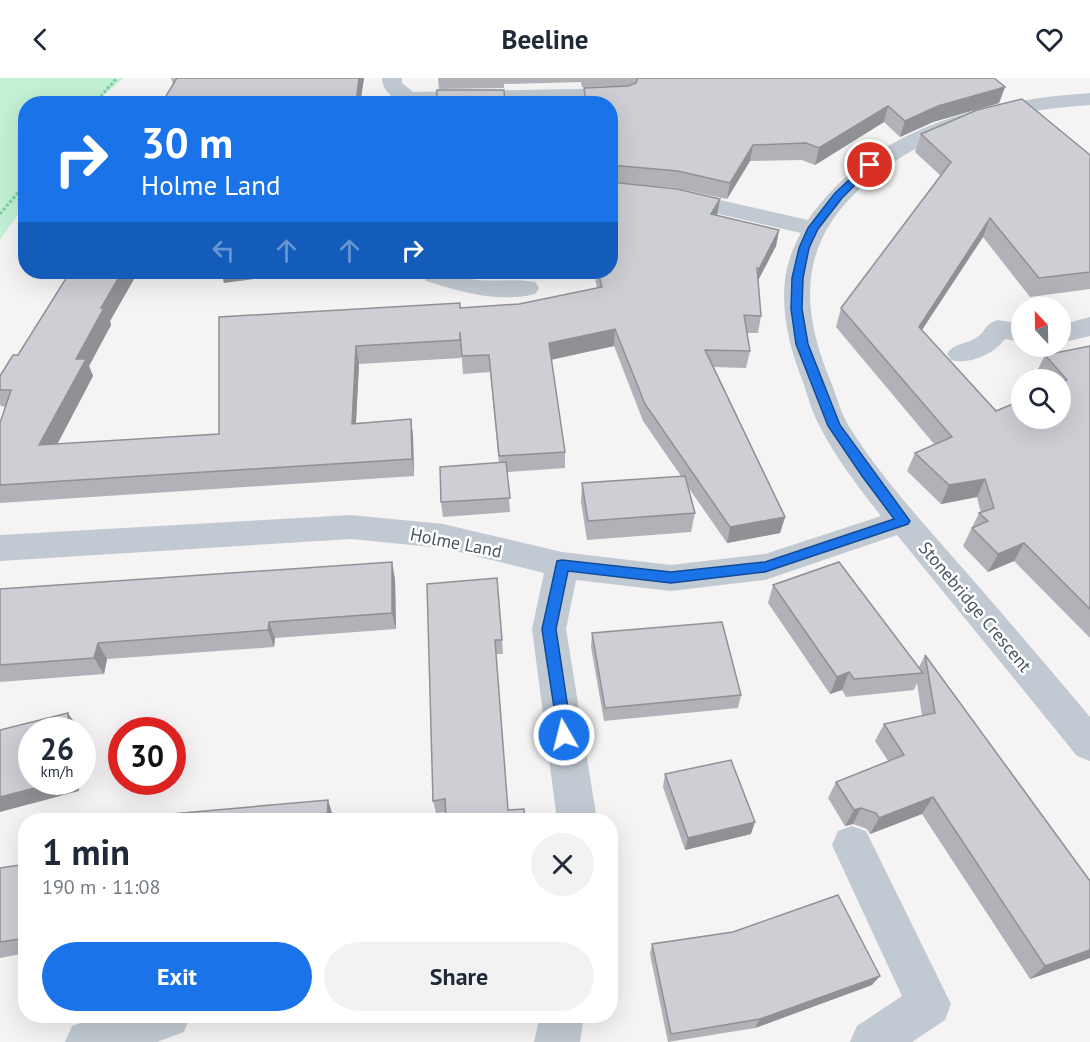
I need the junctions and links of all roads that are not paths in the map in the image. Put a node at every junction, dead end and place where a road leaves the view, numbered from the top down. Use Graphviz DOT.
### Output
graph roads {
  1 [pos="392,78"];
  2 [pos="626,94"];
  3 [pos="402,96"];
  4 [pos="598,96"];
  5 [pos="1086,104"];
  6 [pos="618,191"];
  7 [pos="813,228"];
  8 [pos="445,279"];
  9 [pos="526,288"];
  10 [pos="1090,326"];
  11 [pos="1011,331"];
  12 [pos="1071,333"];
  13 [pos="961,354"];
  14 [pos="903,521"];
  15 [pos="0,548"];
  16 [pos="562,565"];
  17 [pos="1090,744"];
  18 [pos="576,813"];
  19 [pos="852,845"];
  20 [pos="146,1023"];
  21 [pos="561,1023"];
  22 [pos="88,1042"];
  23 [pos="557,1042"];
  24 [pos="873,1042"];
  1 -- 3 [label="street"];
  2 -- 4 [label="street"];
  5 -- 7 [label="street, Stonebridge Crescent"];
  6 -- 7 [label="street"];
  7 -- 14 [label="street, Stonebridge Crescent"];
  8 -- 9 [label="street"];
  10 -- 12 [label="street"];
  11 -- 13 [label="street"];
  14 -- 16 [label="street, Holme Land"];
  14 -- 17 [label="street, Stonebridge Crescent"];
  15 -- 16 [label="street, Holme Land"];
  16 -- 18 [label="street"];
  19 -- 24 [label="street"];
  20 -- 22 [label="street"];
  21 -- 23 [label="street"];
}
